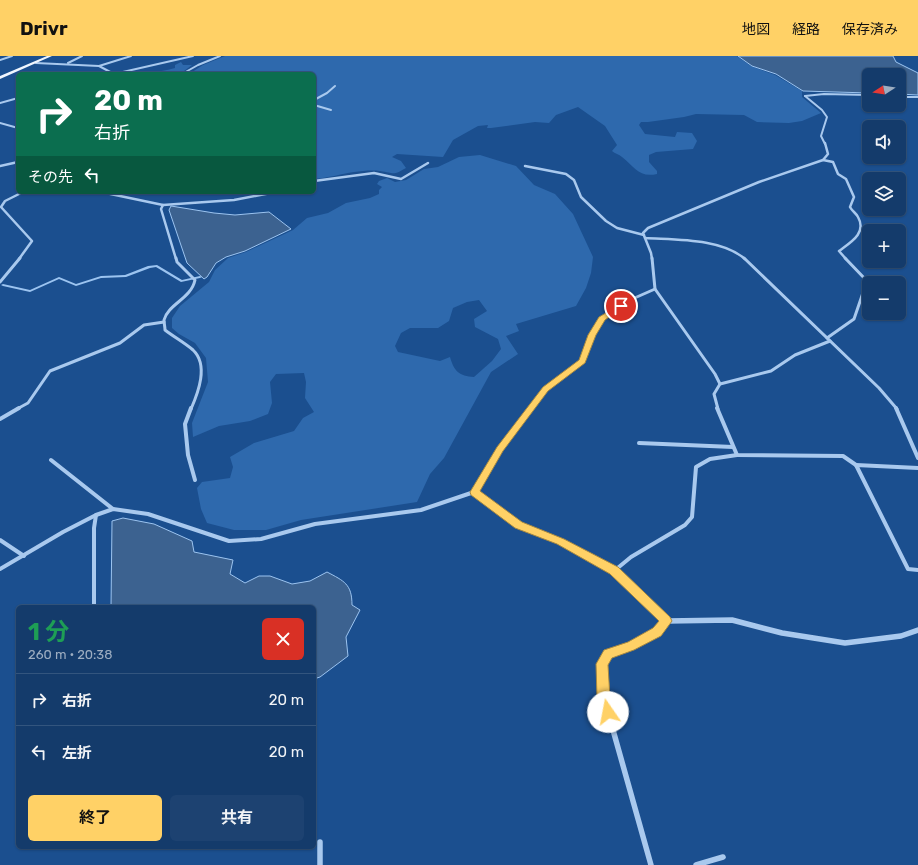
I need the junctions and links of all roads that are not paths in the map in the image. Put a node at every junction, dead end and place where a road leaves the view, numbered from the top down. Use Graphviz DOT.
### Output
graph roads {
  1 [pos="12,56"];
  2 [pos="50,56"];
  3 [pos="82,56"];
  4 [pos="131,56"];
  5 [pos="193,56"];
  6 [pos="220,56"];
  7 [pos="0,60"];
  8 [pos="36,63"];
  9 [pos="67,64"];
  10 [pos="99,66"];
  11 [pos="110,72"];
  12 [pos="123,72"];
  13 [pos="186,72"];
  14 [pos="0,78"];
  15 [pos="335,86"];
  16 [pos="862,96"];
  17 [pos="906,96"];
  18 [pos="918,97"];
  19 [pos="16,99"];
  20 [pos="316,99"];
  21 [pos="0,103"];
  22 [pos="316,106"];
  23 [pos="331,110"];
  24 [pos="0,124"];
  25 [pos="16,128"];
  26 [pos="823,160"];
  27 [pos="16,162"];
  28 [pos="428,163"];
  29 [pos="0,166"];
  30 [pos="525,166"];
  31 [pos="316,181"];
  32 [pos="19,194"];
  33 [pos="111,194"];
  34 [pos="269,194"];
  35 [pos="163,204"];
  36 [pos="645,237"];
  37 [pos="0,282"];
  38 [pos="655,289"];
  39 [pos="164,322"];
  40 [pos="828,340"];
  41 [pos="720,384"];
  42 [pos="0,419"];
  43 [pos="639,443"];
  44 [pos="733,447"];
  45 [pos="737,455"];
  46 [pos="918,458"];
  47 [pos="52,460"];
  48 [pos="856,465"];
  49 [pos="918,468"];
  50 [pos="195,480"];
  51 [pos="474,492"];
  52 [pos="113,509"];
  53 [pos="96,515"];
  54 [pos="0,540"];
  55 [pos="24,556"];
  56 [pos="0,569"];
  57 [pos="918,570"];
  58 [pos="614,571"];
  59 [pos="94,605"];
  60 [pos="666,621"];
  61 [pos="918,630"];
  62 [pos="320,842"];
  63 [pos="723,857"];
  64 [pos="320,865"];
  65 [pos="651,865"];
  66 [pos="696,865"];
  1 -- 7 [label="street"];
  2 -- 8 [label="main road"];
  3 -- 9 [label="street"];
  4 -- 10 [label="street"];
  5 -- 12 [label="street"];
  6 -- 13 [label="street"];
  8 -- 9 [label="street"];
  8 -- 14 [label="main road"];
  9 -- 10 [label="street"];
  10 -- 11 [label="street"];
  15 -- 20 [label="street"];
  16 -- 26 [label="street"];
  17 -- 18 [label="street"];
  19 -- 21 [label="street"];
  22 -- 23 [label="street"];
  24 -- 25 [label="street"];
  26 -- 36 [label="street"];
  26 -- 40 [label="street"];
  27 -- 29 [label="street"];
  28 -- 31 [label="street"];
  30 -- 36 [label="street"];
  32 -- 37 [label="street"];
  33 -- 35 [label="street"];
  34 -- 35 [label="street"];
  35 -- 39 [label="street"];
  36 -- 38 [label="street"];
  36 -- 40 [label="street"];
  38 -- 41 [label="street"];
  38 -- 51 [label="street"];
  39 -- 42 [label="street"];
  39 -- 50 [label="street"];
  40 -- 41 [label="street"];
  40 -- 46 [label="street"];
  41 -- 44 [label="street"];
  43 -- 44 [label="street"];
  44 -- 45 [label="street"];
  45 -- 48 [label="street"];
  45 -- 58 [label="street"];
  47 -- 52 [label="street"];
  48 -- 49 [label="street"];
  48 -- 57 [label="street"];
  51 -- 52 [label="street"];
  51 -- 58 [label="street"];
  52 -- 53 [label="street"];
  53 -- 55 [label="street"];
  53 -- 59 [label="street"];
  54 -- 55 [label="street"];
  55 -- 56 [label="street"];
  58 -- 60 [label="street"];
  60 -- 61 [label="street"];
  60 -- 65 [label="street"];
  62 -- 64 [label="street"];
  63 -- 66 [label="street"];
}
